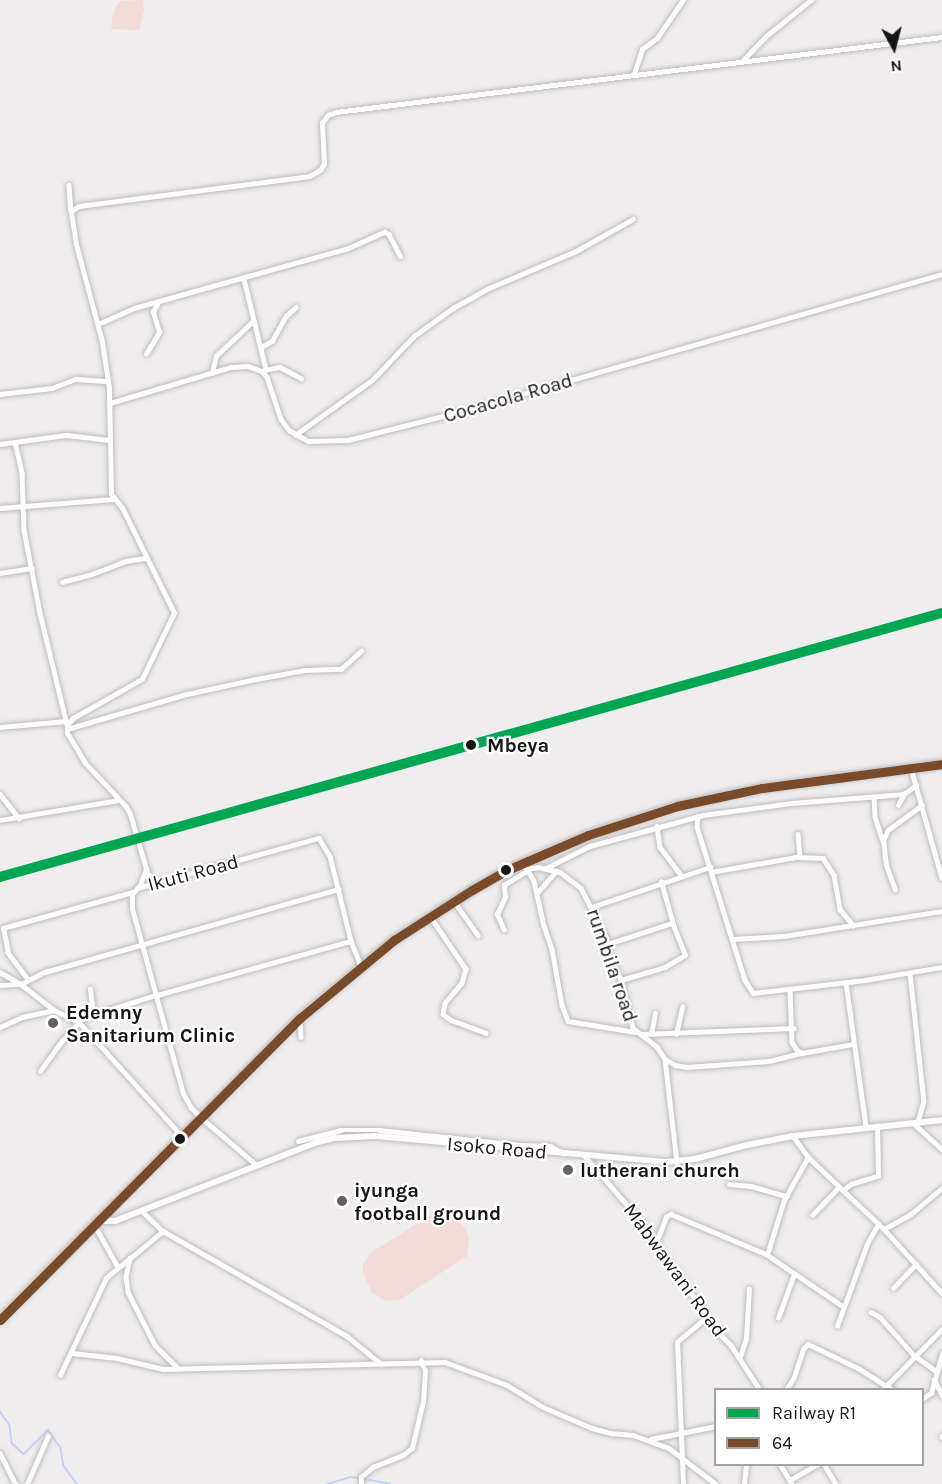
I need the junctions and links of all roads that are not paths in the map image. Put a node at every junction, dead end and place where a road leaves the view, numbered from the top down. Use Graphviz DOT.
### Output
graph roads {
  1 [pos="683,0"];
  2 [pos="811,0"];
  3 [pos="942,37"];
  4 [pos="743,60"];
  5 [pos="634,74"];
  6 [pos="69,185"];
  7 [pos="71,211"];
  8 [pos="633,219"];
  9 [pos="400,256"];
  10 [pos="942,274"];
  11 [pos="244,279"];
  12 [pos="158,302"];
  13 [pos="296,307"];
  14 [pos="254,321"];
  15 [pos="98,324"];
  16 [pos="261,347"];
  17 [pos="146,354"];
  18 [pos="264,370"];
  19 [pos="212,373"];
  20 [pos="301,378"];
  21 [pos="108,381"];
  22 [pos="0,394"];
  23 [pos="110,403"];
  24 [pos="295,435"];
  25 [pos="109,440"];
  26 [pos="15,442"];
  27 [pos="0,444"];
  28 [pos="113,499"];
  29 [pos="23,506"];
  30 [pos="0,508"];
  31 [pos="145,558"];
  32 [pos="32,568"];
  33 [pos="0,573"];
  34 [pos="62,582"];
  35 [pos="361,651"];
  36 [pos="66,725"];
  37 [pos="0,727"];
  38 [pos="942,764"];
  39 [pos="912,768"];
  40 [pos="916,785"];
  41 [pos="0,794"];
  42 [pos="904,794"];
  43 [pos="874,797"];
  44 [pos="119,800"];
  45 [pos="898,805"];
  46 [pos="921,805"];
  47 [pos="698,816"];
  48 [pos="19,818"];
  49 [pos="688,819"];
  50 [pos="0,820"];
  51 [pos="657,826"];
  52 [pos="697,827"];
  53 [pos="798,834"];
  54 [pos="883,841"];
  55 [pos="942,847"];
  56 [pos="934,848"];
  57 [pos="800,857"];
  58 [pos="525,868"];
  59 [pos="546,868"];
  60 [pos="146,869"];
  61 [pos="710,869"];
  62 [pos="556,871"];
  63 [pos="681,875"];
  64 [pos="942,879"];
  65 [pos="661,882"];
  66 [pos="153,884"];
  67 [pos="338,889"];
  68 [pos="135,890"];
  69 [pos="895,890"];
  70 [pos="537,893"];
  71 [pos="454,901"];
  72 [pos="592,907"];
  73 [pos="942,910"];
  74 [pos="430,916"];
  75 [pos="672,923"];
  76 [pos="853,925"];
  77 [pos="504,930"];
  78 [pos="478,935"];
  79 [pos="732,939"];
  80 [pos="351,940"];
  81 [pos="608,944"];
  82 [pos="142,945"];
  83 [pos="361,966"];
  84 [pos="942,967"];
  85 [pos="0,972"];
  86 [pos="910,972"];
  87 [pos="28,980"];
  88 [pos="621,980"];
  89 [pos="846,982"];
  90 [pos="21,984"];
  91 [pos="0,985"];
  92 [pos="90,989"];
  93 [pos="790,990"];
  94 [pos="157,995"];
  95 [pos="682,1008"];
  96 [pos="54,1010"];
  97 [pos="655,1013"];
  98 [pos="300,1018"];
  99 [pos="81,1020"];
  100 [pos="0,1027"];
  101 [pos="794,1028"];
  102 [pos="486,1033"];
  103 [pos="637,1033"];
  104 [pos="651,1034"];
  105 [pos="676,1034"];
  106 [pos="301,1037"];
  107 [pos="853,1044"];
  108 [pos="802,1053"];
  109 [pos="665,1059"];
  110 [pos="40,1071"];
  111 [pos="201,1118"];
  112 [pos="942,1120"];
  113 [pos="916,1122"];
  114 [pos="866,1126"];
  115 [pos="877,1126"];
  116 [pos="793,1136"];
  117 [pos="182,1137"];
  118 [pos="298,1141"];
  119 [pos="942,1149"];
  120 [pos="563,1153"];
  121 [pos="584,1155"];
  122 [pos="808,1156"];
  123 [pos="677,1162"];
  124 [pos="256,1166"];
  125 [pos="729,1184"];
  126 [pos="841,1188"];
  127 [pos="942,1188"];
  128 [pos="787,1196"];
  129 [pos="141,1210"];
  130 [pos="812,1215"];
  131 [pos="97,1223"];
  132 [pos="878,1224"];
  133 [pos="884,1229"];
  134 [pos="163,1231"];
  135 [pos="656,1243"];
  136 [pos="767,1255"];
  137 [pos="130,1258"];
  138 [pos="916,1264"];
  139 [pos="118,1267"];
  140 [pos="794,1274"];
  141 [pos="942,1281"];
  142 [pos="935,1286"];
  143 [pos="893,1288"];
  144 [pos="748,1289"];
  145 [pos="942,1293"];
  146 [pos="844,1307"];
  147 [pos="871,1312"];
  148 [pos="1,1317"];
  149 [pos="706,1318"];
  150 [pos="778,1318"];
  151 [pos="837,1326"];
  152 [pos="942,1329"];
  153 [pos="72,1353"];
  154 [pos="942,1354"];
  155 [pos="914,1355"];
  156 [pos="740,1358"];
  157 [pos="422,1361"];
  158 [pos="380,1363"];
  159 [pos="178,1368"];
  160 [pos="936,1371"];
  161 [pos="60,1375"];
  162 [pos="934,1379"];
  163 [pos="886,1384"];
  164 [pos="759,1388"];
  165 [pos="787,1388"];
  166 [pos="883,1388"];
  167 [pos="892,1388"];
  168 [pos="942,1395"];
  169 [pos="924,1398"];
  170 [pos="714,1426"];
  171 [pos="683,1432"];
  172 [pos="48,1436"];
  173 [pos="649,1439"];
  174 [pos="0,1453"];
  175 [pos="683,1457"];
  176 [pos="746,1466"];
  177 [pos="781,1466"];
  178 [pos="815,1466"];
  179 [pos="825,1466"];
  180 [pos="791,1482"];
  181 [pos="16,1484"];
  182 [pos="27,1484"];
  183 [pos="361,1484"];
  184 [pos="683,1484"];
  185 [pos="716,1484"];
  186 [pos="744,1484"];
  187 [pos="836,1484"];
  1 -- 5 [label="street"];
  2 -- 4 [label="street"];
  3 -- 4 [label="street"];
  4 -- 5 [label="street"];
  5 -- 7 [label="street"];
  6 -- 7 [label="street"];
  7 -- 15 [label="street"];
  8 -- 24 [label="street"];
  9 -- 11 [label="street"];
  10 -- 24 [label="street, Cocacola Road"];
  11 -- 12 [label="street"];
  11 -- 14 [label="street"];
  12 -- 15 [label="street"];
  12 -- 17 [label="street"];
  13 -- 16 [label="street"];
  14 -- 16 [label="street"];
  14 -- 19 [label="street"];
  15 -- 21 [label="street"];
  16 -- 18 [label="street"];
  18 -- 19 [label="street"];
  18 -- 20 [label="street"];
  18 -- 24 [label="street"];
  19 -- 23 [label="street"];
  21 -- 22 [label="street"];
  21 -- 23 [label="street"];
  23 -- 25 [label="street"];
  25 -- 26 [label="street"];
  25 -- 28 [label="street"];
  26 -- 27 [label="street"];
  26 -- 29 [label="street"];
  28 -- 29 [label="street"];
  28 -- 31 [label="street"];
  29 -- 30 [label="street"];
  29 -- 32 [label="street"];
  31 -- 34 [label="street"];
  31 -- 36 [label="street"];
  32 -- 33 [label="street"];
  32 -- 36 [label="street"];
  35 -- 36 [label="street"];
  36 -- 37 [label="street"];
  36 -- 44 [label="street"];
  38 -- 39 [label="highway"];
  39 -- 40 [label="street"];
  39 -- 58 [label="highway"];
  40 -- 42 [label="street"];
  40 -- 46 [label="street"];
  41 -- 48 [label="street"];
  42 -- 43 [label="street"];
  42 -- 45 [label="street"];
  43 -- 47 [label="street"];
  43 -- 54 [label="street"];
  44 -- 48 [label="street"];
  44 -- 60 [label="street"];
  46 -- 54 [label="street"];
  46 -- 56 [label="street"];
  47 -- 49 [label="street"];
  47 -- 52 [label="street"];
  48 -- 50 [label="street"];
  49 -- 51 [label="street"];
  49 -- 52 [label="street"];
  51 -- 59 [label="street"];
  51 -- 63 [label="street"];
  52 -- 61 [label="street"];
  53 -- 57 [label="street"];
  54 -- 69 [label="street"];
  55 -- 56 [label="street"];
  56 -- 64 [label="street"];
  57 -- 61 [label="street"];
  57 -- 76 [label="street"];
  58 -- 59 [label="street, rumbila road"];
  58 -- 70 [label="street"];
  58 -- 71 [label="highway"];
  58 -- 77 [label="street"];
  59 -- 62 [label="street, rumbila road"];
  60 -- 66 [label="street"];
  60 -- 68 [label="street"];
  61 -- 63 [label="street"];
  61 -- 79 [label="street"];
  62 -- 70 [label="street"];
  62 -- 72 [label="street, rumbila road"];
  63 -- 65 [label="street"];
  65 -- 72 [label="street"];
  65 -- 75 [label="street"];
  66 -- 67 [label="street, Ikuti Road"];
  66 -- 68 [label="street, Ikuti Road"];
  67 -- 80 [label="street, Ikuti Road"];
  67 -- 82 [label="street"];
  68 -- 82 [label="street, Ikuti Road"];
  68 -- 87 [label="street"];
  70 -- 103 [label="street"];
  71 -- 74 [label="highway"];
  71 -- 78 [label="street"];
  72 -- 81 [label="street, rumbila road"];
  73 -- 76 [label="street"];
  74 -- 83 [label="highway"];
  74 -- 102 [label="street"];
  75 -- 81 [label="street"];
  75 -- 88 [label="street"];
  76 -- 79 [label="street"];
  79 -- 93 [label="street"];
  80 -- 83 [label="street, Ikuti Road"];
  80 -- 94 [label="street"];
  81 -- 88 [label="street, rumbila road"];
  82 -- 87 [label="street"];
  82 -- 94 [label="street, Ikuti Road"];
  83 -- 98 [label="highway"];
  84 -- 86 [label="street"];
  85 -- 90 [label="street"];
  86 -- 89 [label="street"];
  86 -- 113 [label="street"];
  87 -- 90 [label="street"];
  88 -- 103 [label="street, rumbila road"];
  89 -- 93 [label="street"];
  89 -- 107 [label="street"];
  90 -- 91 [label="street"];
  90 -- 96 [label="street"];
  92 -- 99 [label="street"];
  93 -- 101 [label="street"];
  94 -- 99 [label="street"];
  94 -- 111 [label="street, Ikuti Road"];
  95 -- 105 [label="street"];
  96 -- 99 [label="street"];
  96 -- 100 [label="street"];
  97 -- 104 [label="street"];
  98 -- 106 [label="street"];
  98 -- 111 [label="highway"];
  99 -- 110 [label="street"];
  99 -- 117 [label="street"];
  101 -- 105 [label="street"];
  101 -- 108 [label="street"];
  103 -- 104 [label="street"];
  103 -- 109 [label="street, rumbila road"];
  104 -- 105 [label="street"];
  107 -- 108 [label="street"];
  107 -- 114 [label="street"];
  108 -- 109 [label="street"];
  109 -- 123 [label="street"];
  111 -- 117 [label="highway"];
  111 -- 124 [label="street, Ikuti Road"];
  112 -- 113 [label="street, Isoko Road"];
  113 -- 115 [label="street, Isoko Road"];
  113 -- 119 [label="street"];
  114 -- 115 [label="street, Isoko Road"];
  114 -- 116 [label="street, Isoko Road"];
  115 -- 126 [label="street"];
  116 -- 122 [label="street"];
  116 -- 123 [label="street, Isoko Road"];
  117 -- 131 [label="highway"];
  118 -- 120 [label="street"];
  120 -- 121 [label="street, Isoko Road"];
  120 -- 124 [label="street, Isoko Road"];
  121 -- 123 [label="street, Isoko Road"];
  121 -- 135 [label="street, Mabwawani Road"];
  122 -- 126 [label="street"];
  122 -- 128 [label="street"];
  124 -- 129 [label="street, Isoko Road"];
  125 -- 128 [label="street"];
  126 -- 130 [label="street"];
  126 -- 132 [label="street"];
  127 -- 133 [label="street"];
  128 -- 136 [label="street"];
  129 -- 131 [label="street, Isoko Road"];
  129 -- 134 [label="street"];
  131 -- 139 [label="street"];
  131 -- 148 [label="highway"];
  132 -- 133 [label="street"];
  132 -- 146 [label="street"];
  133 -- 138 [label="street"];
  134 -- 137 [label="street"];
  134 -- 158 [label="street"];
  135 -- 136 [label="street"];
  135 -- 149 [label="street, Mabwawani Road"];
  136 -- 140 [label="street"];
  137 -- 139 [label="street"];
  137 -- 159 [label="street"];
  138 -- 142 [label="street"];
  138 -- 143 [label="street"];
  139 -- 153 [label="street"];
  140 -- 146 [label="street"];
  140 -- 150 [label="street"];
  141 -- 142 [label="street"];
  142 -- 145 [label="street"];
  144 -- 156 [label="street"];
  146 -- 151 [label="street"];
  147 -- 155 [label="street"];
  149 -- 156 [label="street, Mabwawani Road"];
  149 -- 171 [label="street"];
  152 -- 155 [label="street"];
  153 -- 159 [label="street"];
  153 -- 161 [label="street"];
  154 -- 160 [label="street"];
  155 -- 160 [label="street"];
  155 -- 163 [label="street"];
  156 -- 164 [label="street, Mabwawani Road"];
  157 -- 158 [label="street"];
  157 -- 173 [label="street"];
  157 -- 183 [label="street"];
  158 -- 159 [label="street"];
  160 -- 162 [label="street"];
  162 -- 168 [label="street"];
  162 -- 169 [label="street"];
  163 -- 165 [label="street"];
  163 -- 166 [label="street"];
  163 -- 167 [label="street"];
  170 -- 171 [label="street"];
  171 -- 173 [label="street"];
  171 -- 175 [label="street"];
  172 -- 182 [label="street"];
  173 -- 175 [label="street"];
  174 -- 181 [label="street"];
  175 -- 184 [label="street"];
  175 -- 185 [label="street"];
  176 -- 186 [label="street"];
  177 -- 180 [label="street"];
  178 -- 180 [label="street"];
  179 -- 187 [label="street"];
}
